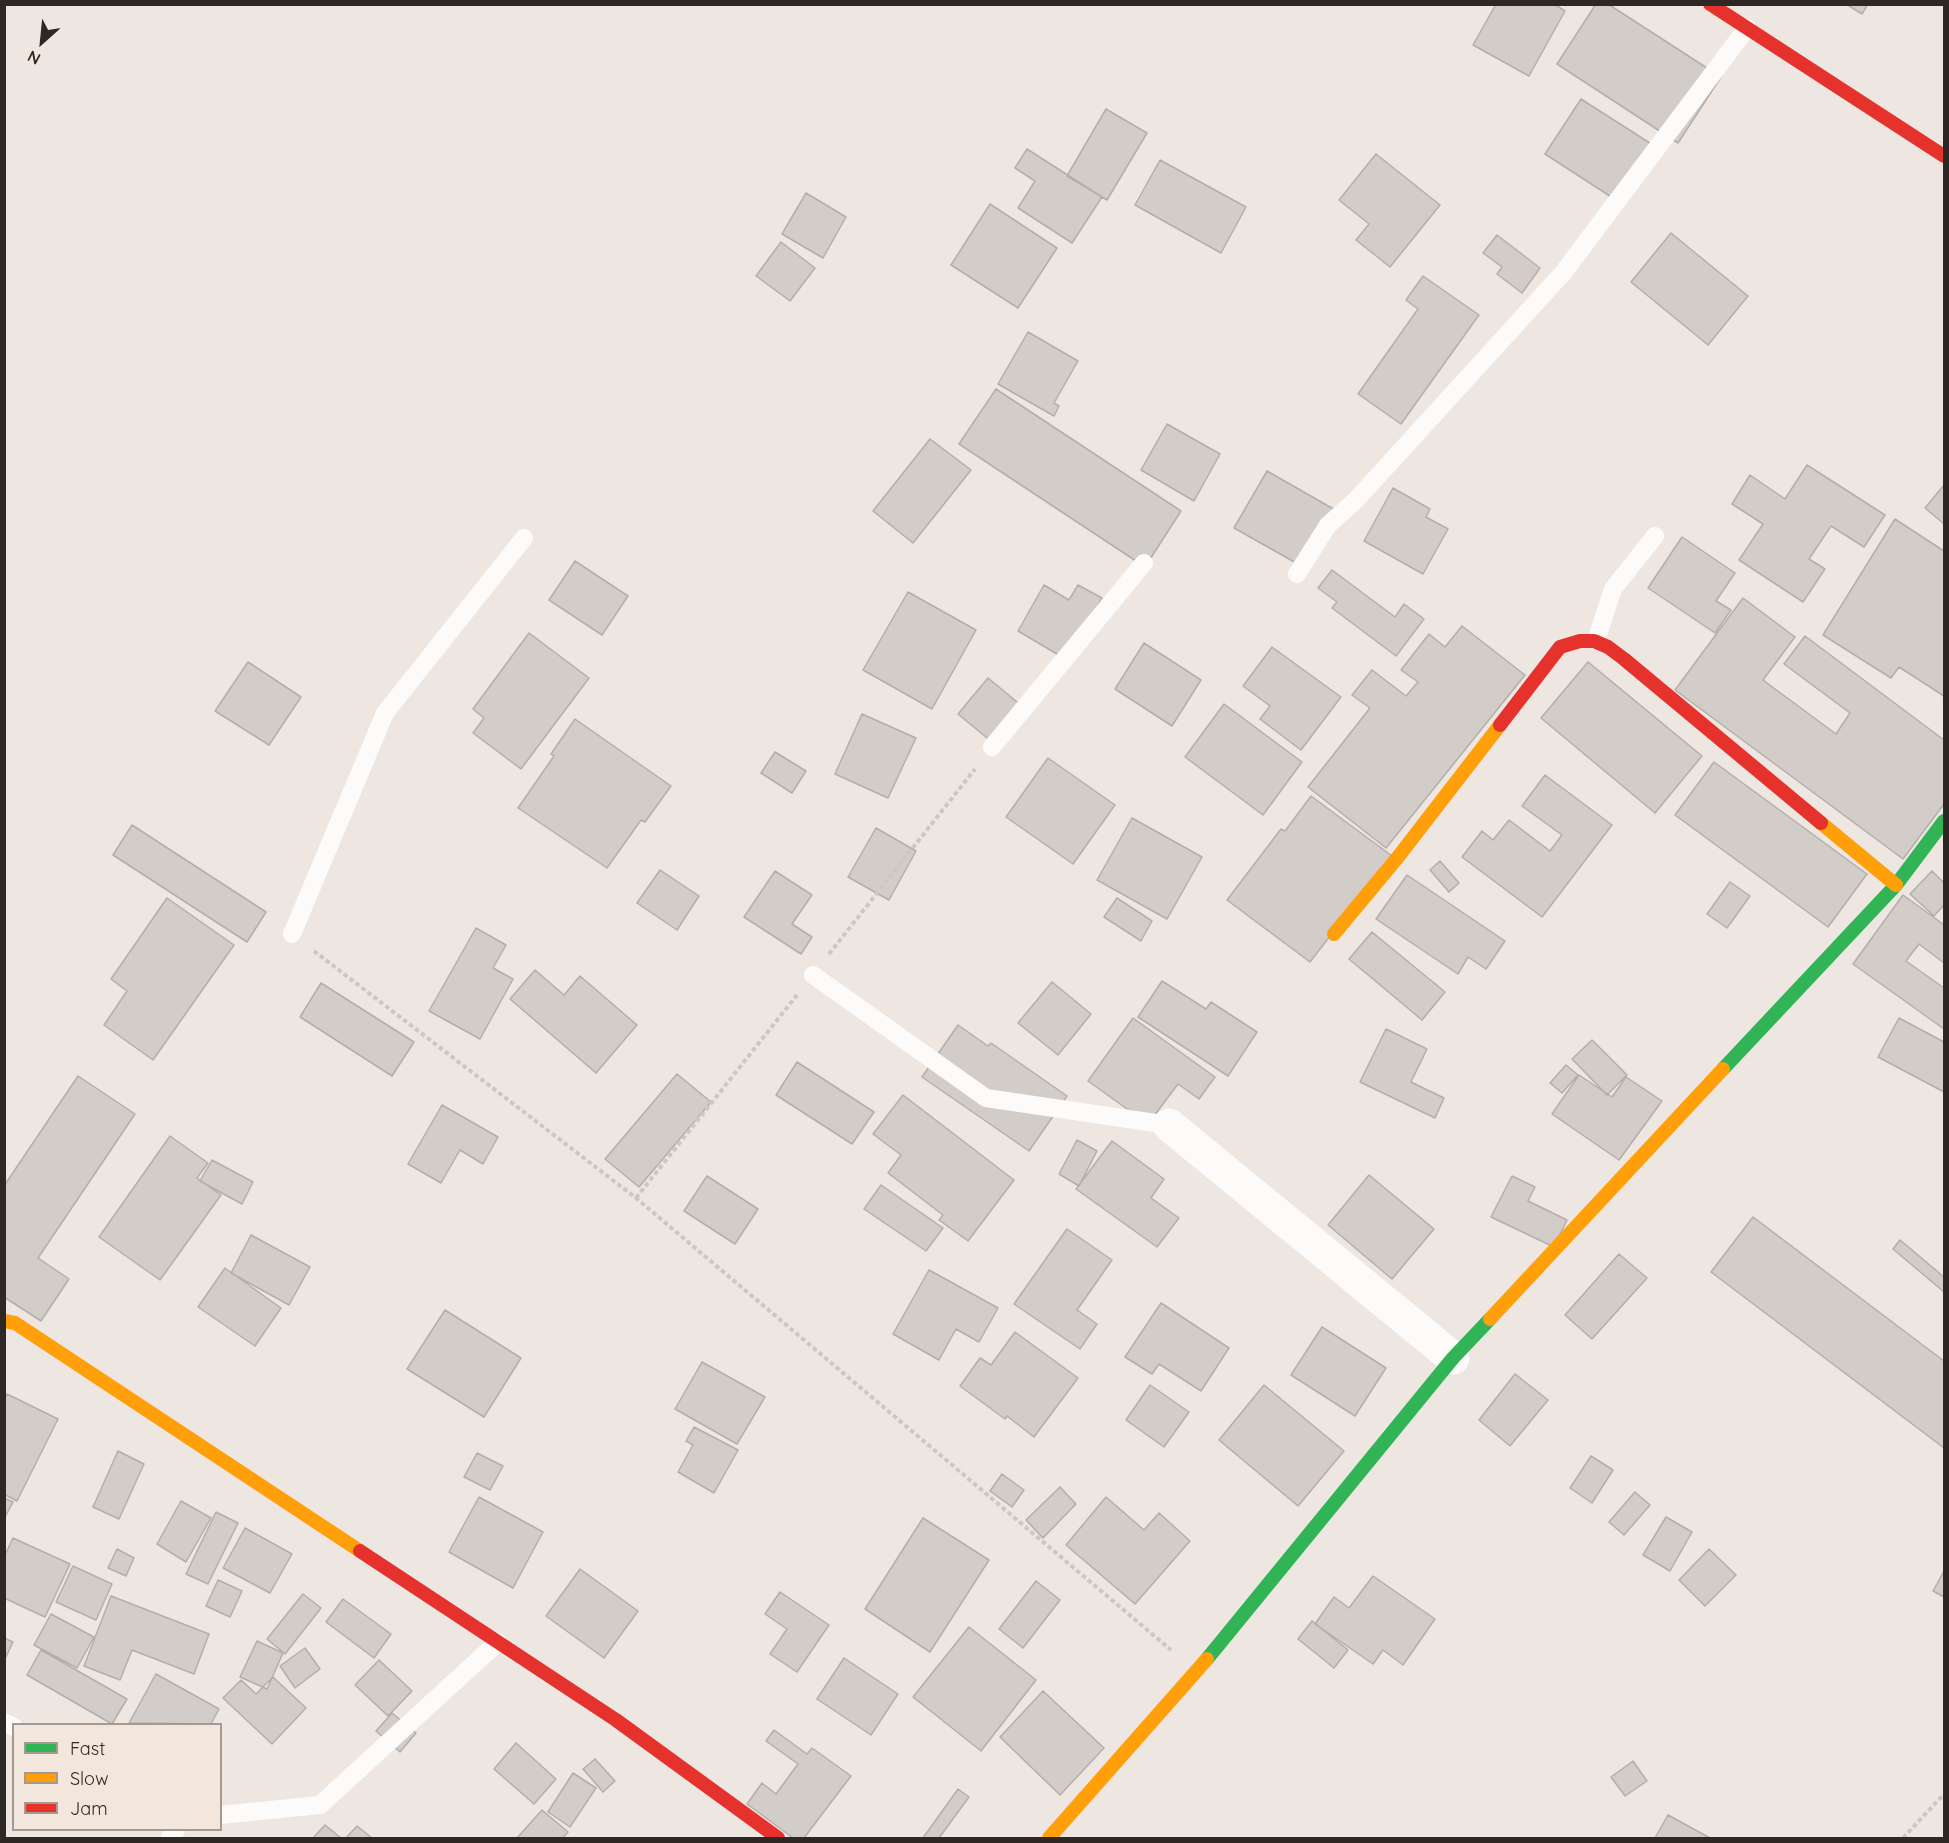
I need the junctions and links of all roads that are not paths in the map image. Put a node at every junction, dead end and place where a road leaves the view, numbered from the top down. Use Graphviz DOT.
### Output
graph roads {
  1 [pos="1710,4"];
  2 [pos="1747,28"];
  3 [pos="1944,156"];
  4 [pos="1655,536"];
  5 [pos="524,538"];
  6 [pos="1144,563"];
  7 [pos="1297,574"];
  8 [pos="1596,641"];
  9 [pos="992,747"];
  10 [pos="1944,821"];
  11 [pos="1896,885"];
  12 [pos="292,934"];
  13 [pos="1334,934"];
  14 [pos="813,975"];
  15 [pos="1168,1125"];
  16 [pos="4,1321"];
  17 [pos="1453,1358"];
  18 [pos="498,1642"];
  19 [pos="222,1815"];
  20 [pos="778,1839"];
  21 [pos="1049,1839"];
  1 -- 2 [label="street"];
  2 -- 3 [label="street"];
  2 -- 7 [label="lane"];
  4 -- 8 [label="lane"];
  5 -- 12 [label="lane"];
  6 -- 9 [label="lane"];
  8 -- 11 [label="street"];
  8 -- 13 [label="street"];
  10 -- 11 [label="street"];
  11 -- 17 [label="street"];
  14 -- 15 [label="lane"];
  15 -- 17 [label="street"];
  16 -- 18 [label="street"];
  17 -- 21 [label="street"];
  18 -- 19 [label="lane"];
  18 -- 20 [label="street"];
}
